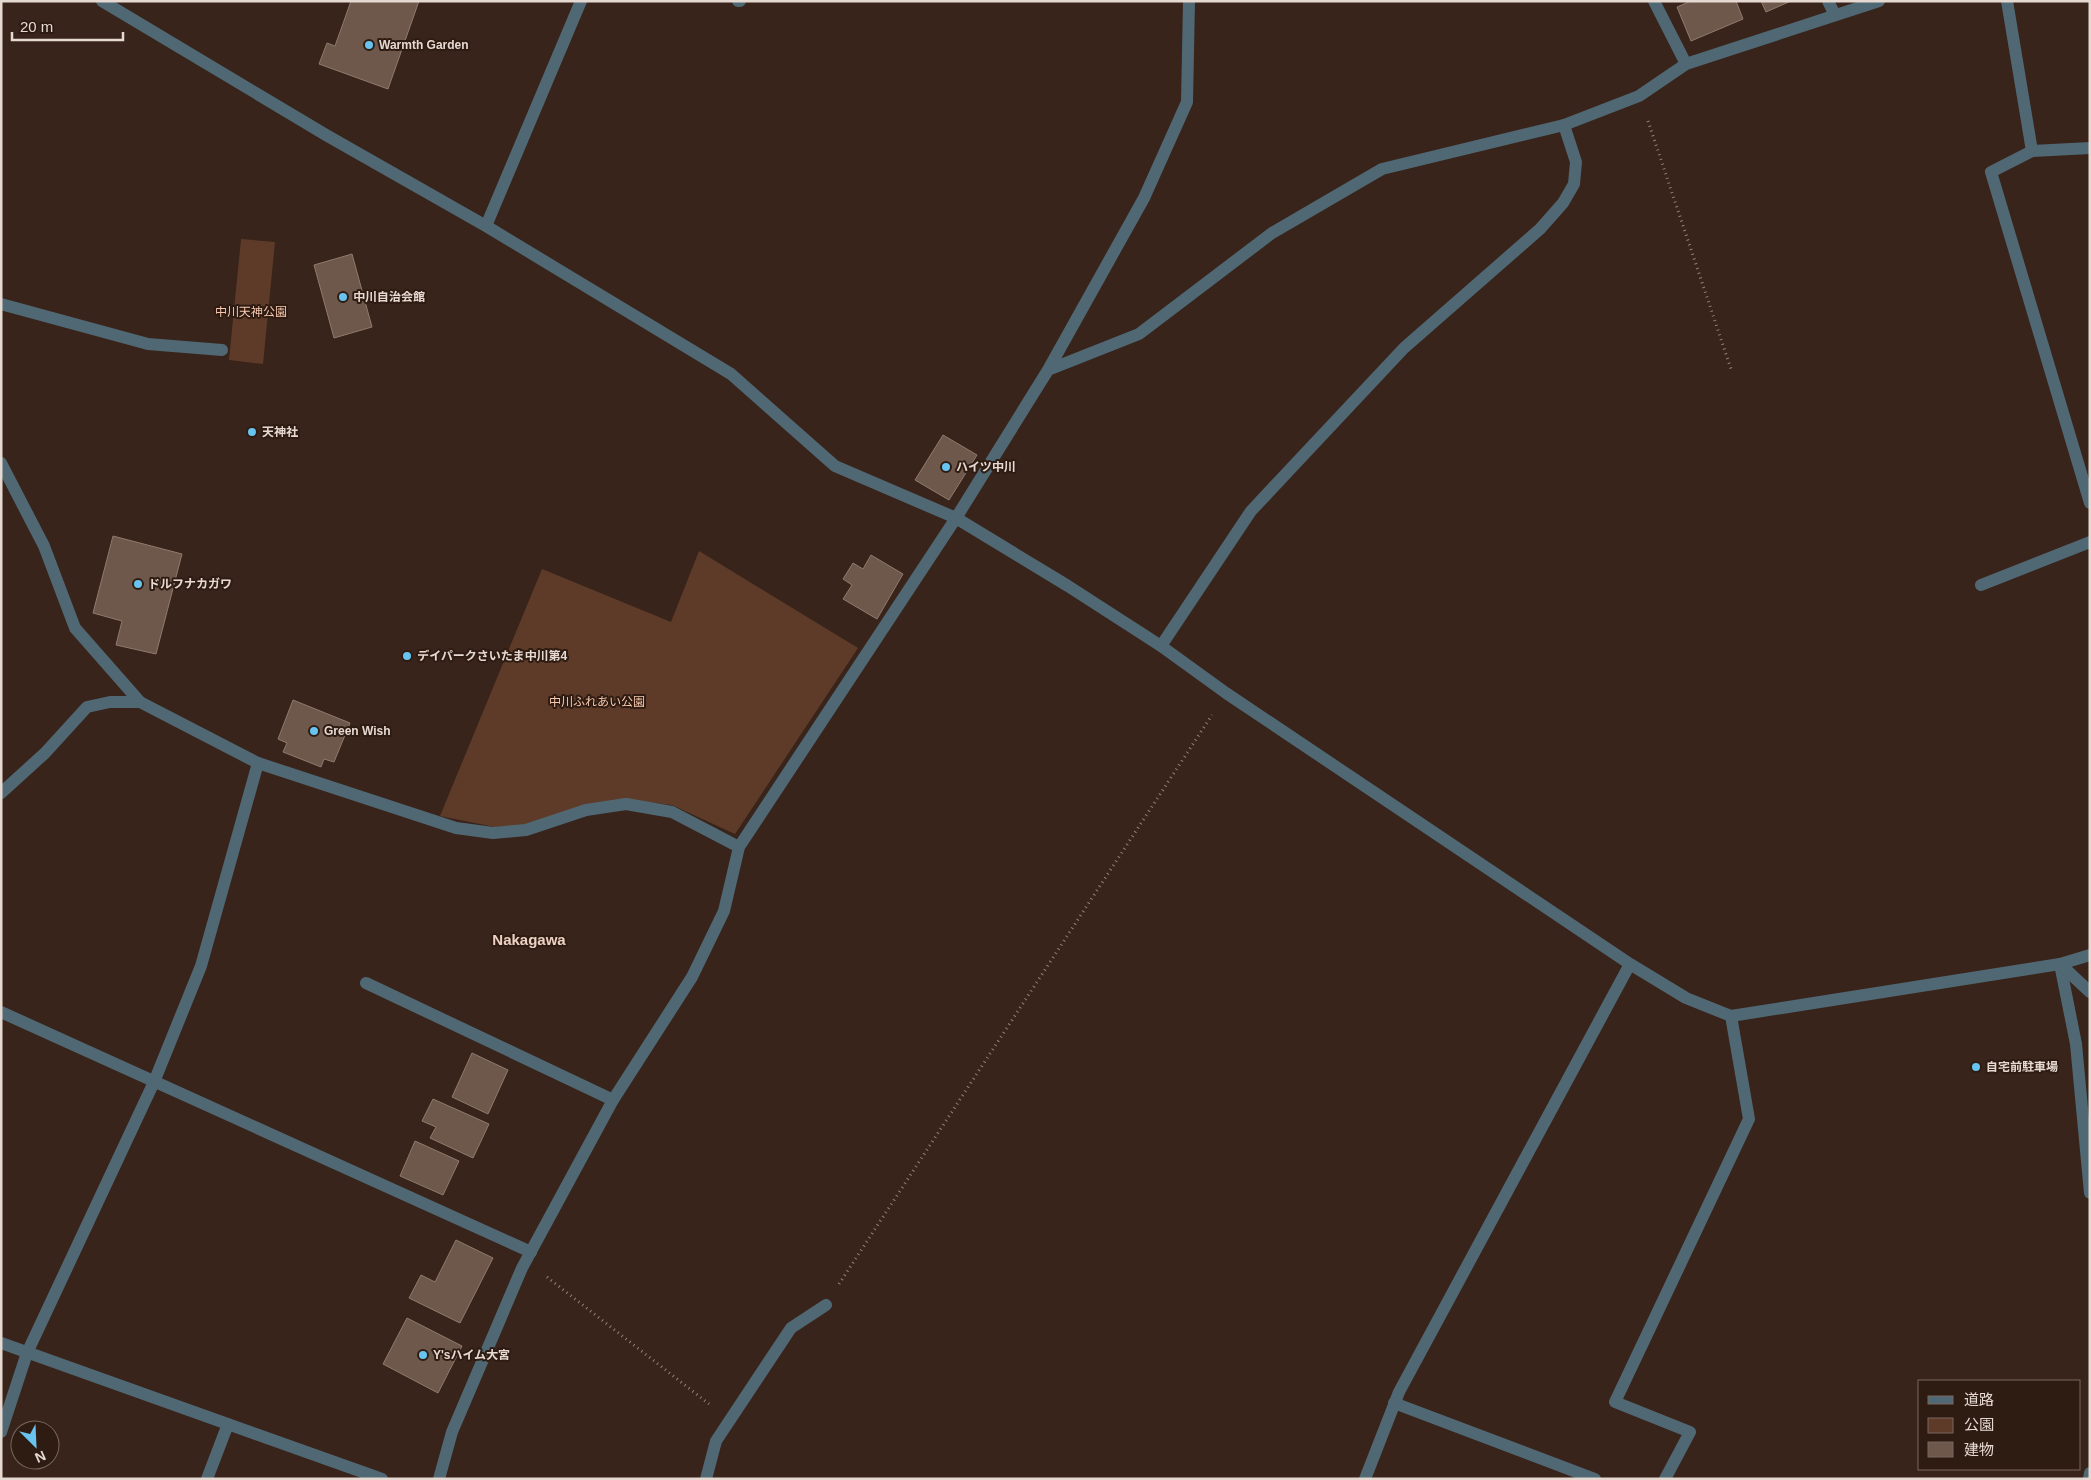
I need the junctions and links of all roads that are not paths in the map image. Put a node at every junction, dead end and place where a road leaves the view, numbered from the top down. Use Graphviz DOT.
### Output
graph roads {
  1 [pos="102,1"];
  2 [pos="581,1"];
  3 [pos="1189,1"];
  4 [pos="1654,1"];
  5 [pos="1828,1"];
  6 [pos="1879,1"];
  7 [pos="2007,1"];
  8 [pos="1834,16"];
  9 [pos="1686,64"];
  10 [pos="1564,125"];
  11 [pos="2090,148"];
  12 [pos="2032,151"];
  13 [pos="486,226"];
  14 [pos="1,304"];
  15 [pos="222,350"];
  16 [pos="1048,370"];
  17 [pos="1,463"];
  18 [pos="2090,503"];
  19 [pos="956,518"];
  20 [pos="2090,542"];
  21 [pos="1981,585"];
  22 [pos="1161,646"];
  23 [pos="140,702"];
  24 [pos="258,763"];
  25 [pos="1,793"];
  26 [pos="739,847"];
  27 [pos="2090,955"];
  28 [pos="1630,964"];
  29 [pos="2060,964"];
  30 [pos="366,982"];
  31 [pos="2090,992"];
  32 [pos="1,1012"];
  33 [pos="1731,1016"];
  34 [pos="154,1082"];
  35 [pos="613,1100"];
  36 [pos="2090,1193"];
  37 [pos="528,1256"];
  38 [pos="826,1305"];
  39 [pos="1,1343"];
  40 [pos="27,1353"];
  41 [pos="1394,1403"];
  42 [pos="228,1424"];
  43 [pos="1,1432"];
  44 [pos="2090,1472"];
  45 [pos="207,1479"];
  46 [pos="382,1479"];
  47 [pos="439,1479"];
  48 [pos="706,1479"];
  49 [pos="1366,1479"];
  50 [pos="1595,1479"];
  51 [pos="1665,1479"];
  52 [pos="2089,1479"];
  1 -- 13 [label="street"];
  2 -- 13 [label="street"];
  3 -- 16 [label="street"];
  4 -- 9 [label="street"];
  5 -- 8 [label="street"];
  6 -- 8 [label="street"];
  7 -- 12 [label="street"];
  8 -- 9 [label="street"];
  9 -- 10 [label="street"];
  10 -- 16 [label="street"];
  10 -- 22 [label="street"];
  11 -- 12 [label="street"];
  12 -- 18 [label="street"];
  13 -- 19 [label="street"];
  14 -- 15 [label="street"];
  16 -- 19 [label="street"];
  17 -- 23 [label="street"];
  19 -- 22 [label="street"];
  19 -- 26 [label="street"];
  20 -- 21 [label="street"];
  22 -- 28 [label="street"];
  23 -- 24 [label="street"];
  23 -- 25 [label="street"];
  24 -- 26 [label="street"];
  24 -- 34 [label="street"];
  26 -- 35 [label="street"];
  27 -- 29 [label="street"];
  28 -- 33 [label="street"];
  28 -- 41 [label="street"];
  29 -- 31 [label="street"];
  29 -- 33 [label="street"];
  29 -- 36 [label="street"];
  30 -- 35 [label="street"];
  32 -- 34 [label="street"];
  33 -- 51 [label="street"];
  34 -- 37 [label="street"];
  34 -- 40 [label="street"];
  35 -- 37 [label="street"];
  37 -- 47 [label="street"];
  38 -- 48 [label="street"];
  39 -- 40 [label="street"];
  40 -- 42 [label="street"];
  40 -- 43 [label="street"];
  41 -- 49 [label="street"];
  41 -- 50 [label="street"];
  42 -- 45 [label="street"];
  42 -- 46 [label="street"];
  44 -- 52 [label="street"];
}
